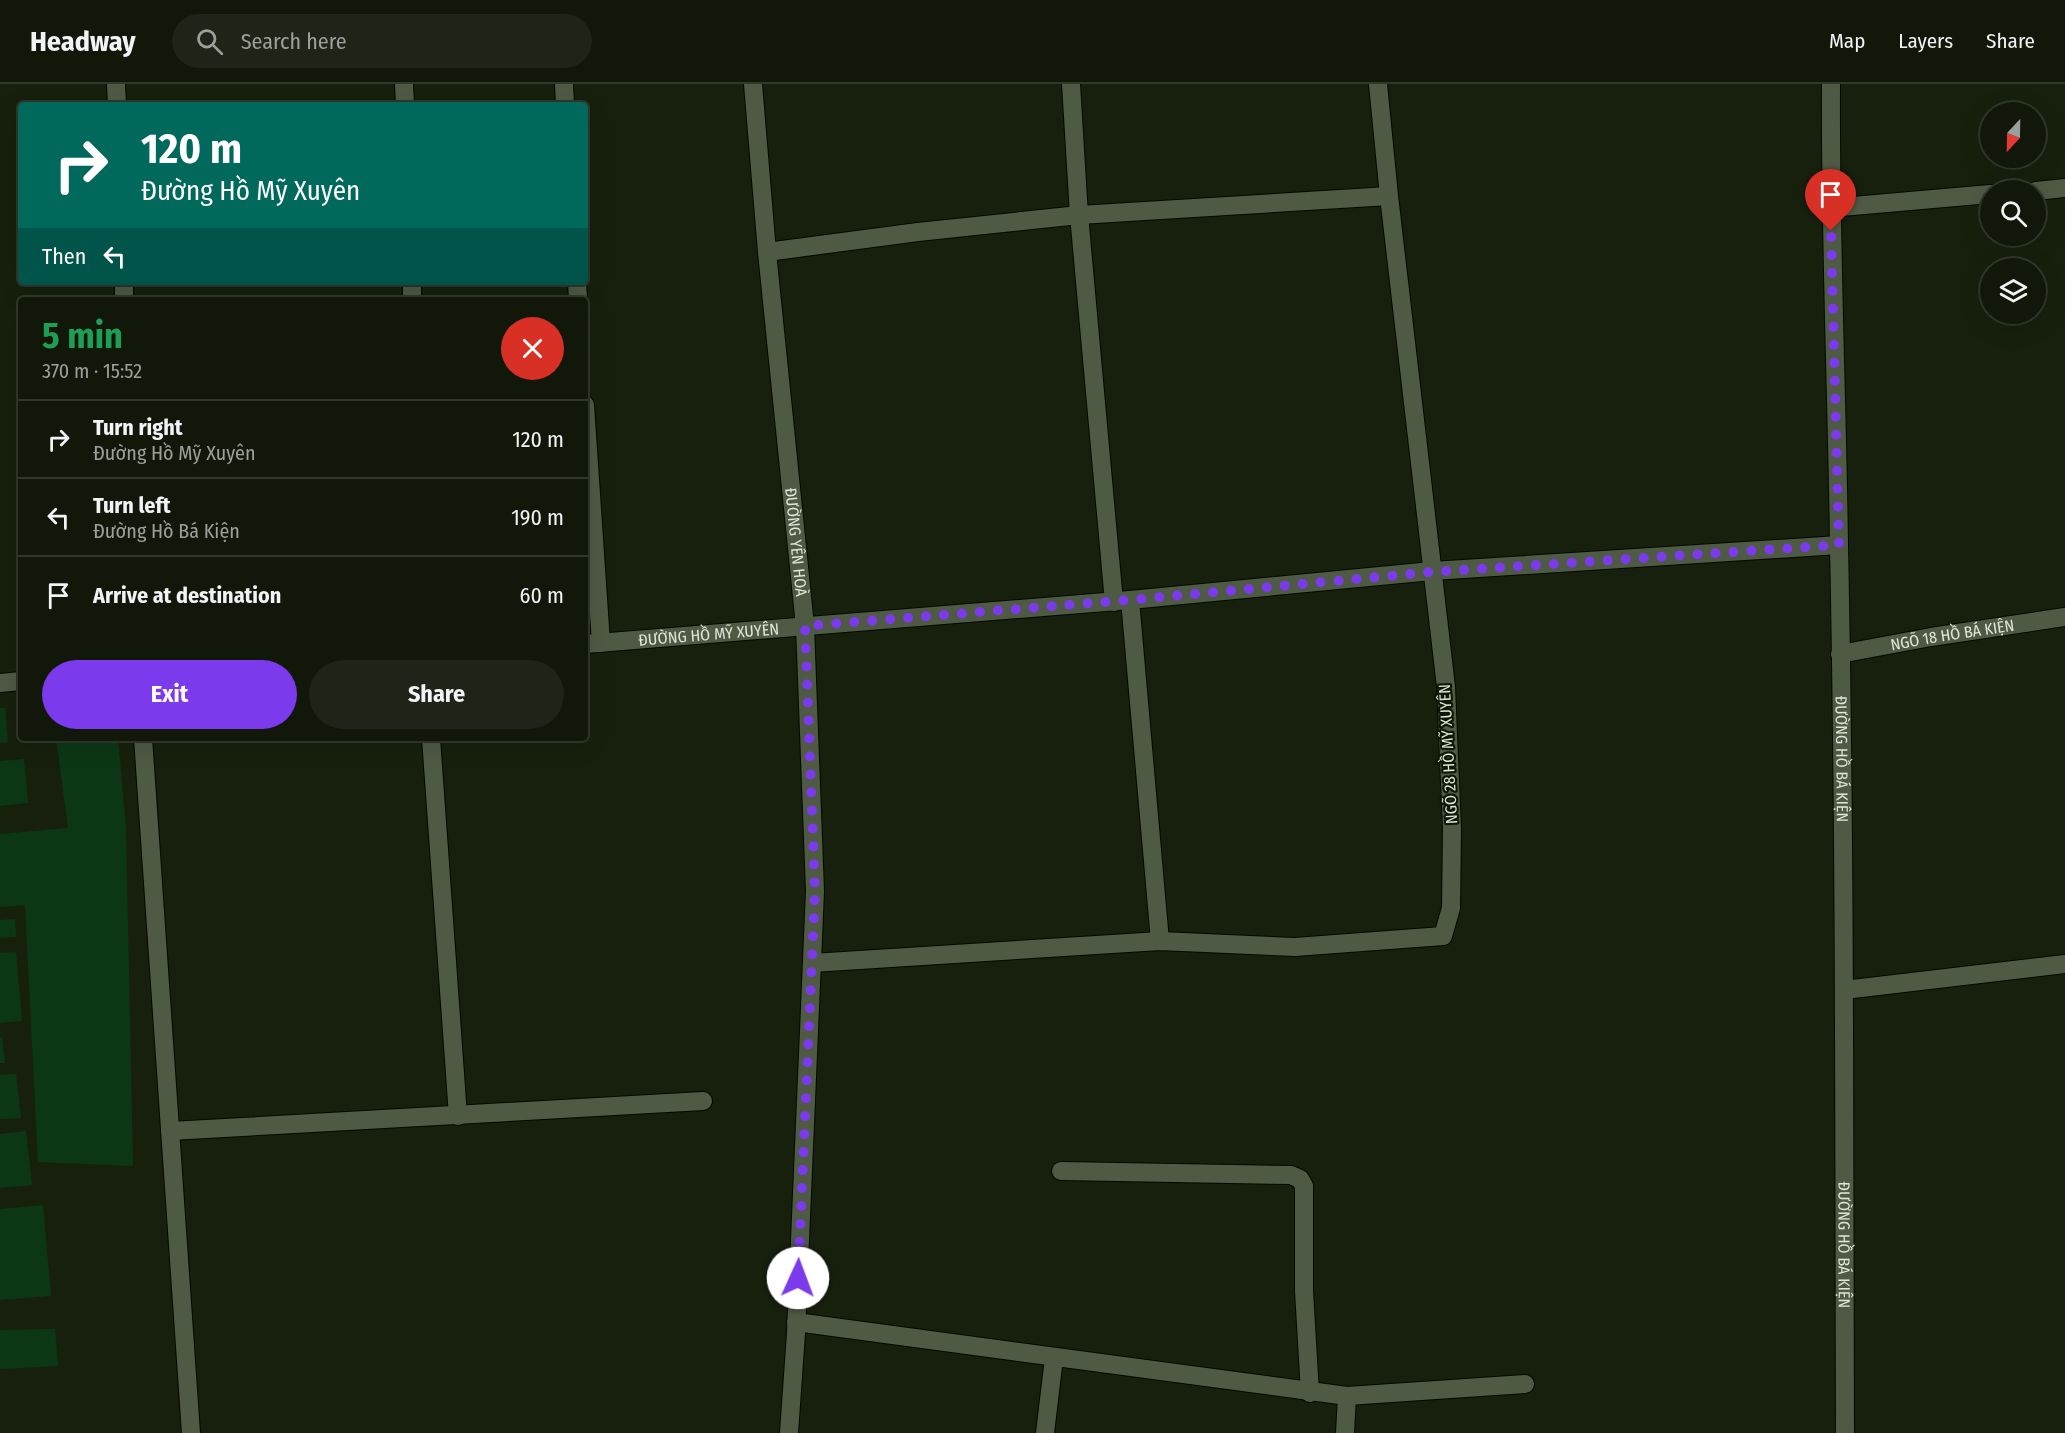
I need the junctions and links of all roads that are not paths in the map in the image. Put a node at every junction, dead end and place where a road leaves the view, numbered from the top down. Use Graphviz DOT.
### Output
graph roads {
  1 [pos="116,84"];
  2 [pos="404,84"];
  3 [pos="564,84"];
  4 [pos="753,84"];
  5 [pos="1071,84"];
  6 [pos="1378,84"];
  7 [pos="1831,84"];
  8 [pos="117,102"];
  9 [pos="405,102"];
  10 [pos="565,102"];
  11 [pos="2065,188"];
  12 [pos="2046,190"];
  13 [pos="1980,195"];
  14 [pos="1389,196"];
  15 [pos="1830,208"];
  16 [pos="1078,215"];
  17 [pos="767,252"];
  18 [pos="588,494"];
  19 [pos="1839,545"];
  20 [pos="1432,572"];
  21 [pos="1122,601"];
  22 [pos="2065,617"];
  23 [pos="805,626"];
  24 [pos="593,643"];
  25 [pos="1840,654"];
  26 [pos="18,681"];
  27 [pos="0,683"];
  28 [pos="143,741"];
  29 [pos="431,741"];
  30 [pos="1160,941"];
  31 [pos="812,963"];
  32 [pos="2065,964"];
  33 [pos="1844,990"];
  34 [pos="703,1101"];
  35 [pos="458,1116"];
  36 [pos="170,1131"];
  37 [pos="1061,1171"];
  38 [pos="796,1322"];
  39 [pos="1054,1358"];
  40 [pos="1525,1384"];
  41 [pos="1310,1393"];
  42 [pos="1347,1396"];
  43 [pos="191,1433"];
  44 [pos="789,1433"];
  45 [pos="1045,1433"];
  46 [pos="1346,1433"];
  47 [pos="1845,1433"];
  1 -- 8 [label="street"];
  2 -- 9 [label="street"];
  3 -- 10 [label="street"];
  4 -- 17 [label="street, ĐƯỜNG YÊN HOÀ"];
  5 -- 16 [label="street"];
  6 -- 14 [label="street, NGÕ 28 HỒ MỸ XUYÊN"];
  7 -- 15 [label="street, ĐƯỜNG HỒ BÁ KIỆN"];
  11 -- 12 [label="street"];
  13 -- 15 [label="street"];
  14 -- 16 [label="street"];
  14 -- 20 [label="street, NGÕ 28 HỒ MỸ XUYÊN"];
  15 -- 19 [label="street, ĐƯỜNG HỒ BÁ KIỆN"];
  16 -- 17 [label="street"];
  16 -- 21 [label="street"];
  17 -- 23 [label="street, ĐƯỜNG YÊN HOÀ"];
  18 -- 24 [label="street"];
  19 -- 20 [label="street, ĐƯỜNG HỒ MỸ XUYÊN"];
  19 -- 25 [label="street, ĐƯỜNG HỒ BÁ KIỆN"];
  20 -- 21 [label="street, ĐƯỜNG HỒ MỸ XUYÊN"];
  20 -- 30 [label="street, NGÕ 28 HỒ MỸ XUYÊN"];
  21 -- 23 [label="street, ĐƯỜNG HỒ MỸ XUYÊN"];
  21 -- 30 [label="street"];
  22 -- 25 [label="street, NGÕ 18 HỒ BÁ KIỆN"];
  23 -- 24 [label="street, ĐƯỜNG HỒ MỸ XUYÊN"];
  23 -- 31 [label="street, ĐƯỜNG YÊN HOÀ"];
  25 -- 33 [label="street, ĐƯỜNG HỒ BÁ KIỆN"];
  26 -- 27 [label="street"];
  28 -- 36 [label="street"];
  29 -- 35 [label="street"];
  30 -- 31 [label="street"];
  31 -- 38 [label="street, ĐƯỜNG YÊN HOÀ"];
  32 -- 33 [label="street"];
  33 -- 47 [label="street, ĐƯỜNG HỒ BÁ KIỆN"];
  34 -- 35 [label="street"];
  35 -- 36 [label="street"];
  36 -- 43 [label="street"];
  37 -- 41 [label="street"];
  38 -- 39 [label="street"];
  38 -- 44 [label="street, ĐƯỜNG YÊN HOÀ"];
  39 -- 41 [label="street"];
  39 -- 45 [label="street"];
  40 -- 42 [label="street"];
  41 -- 42 [label="street"];
  42 -- 46 [label="street"];
}
